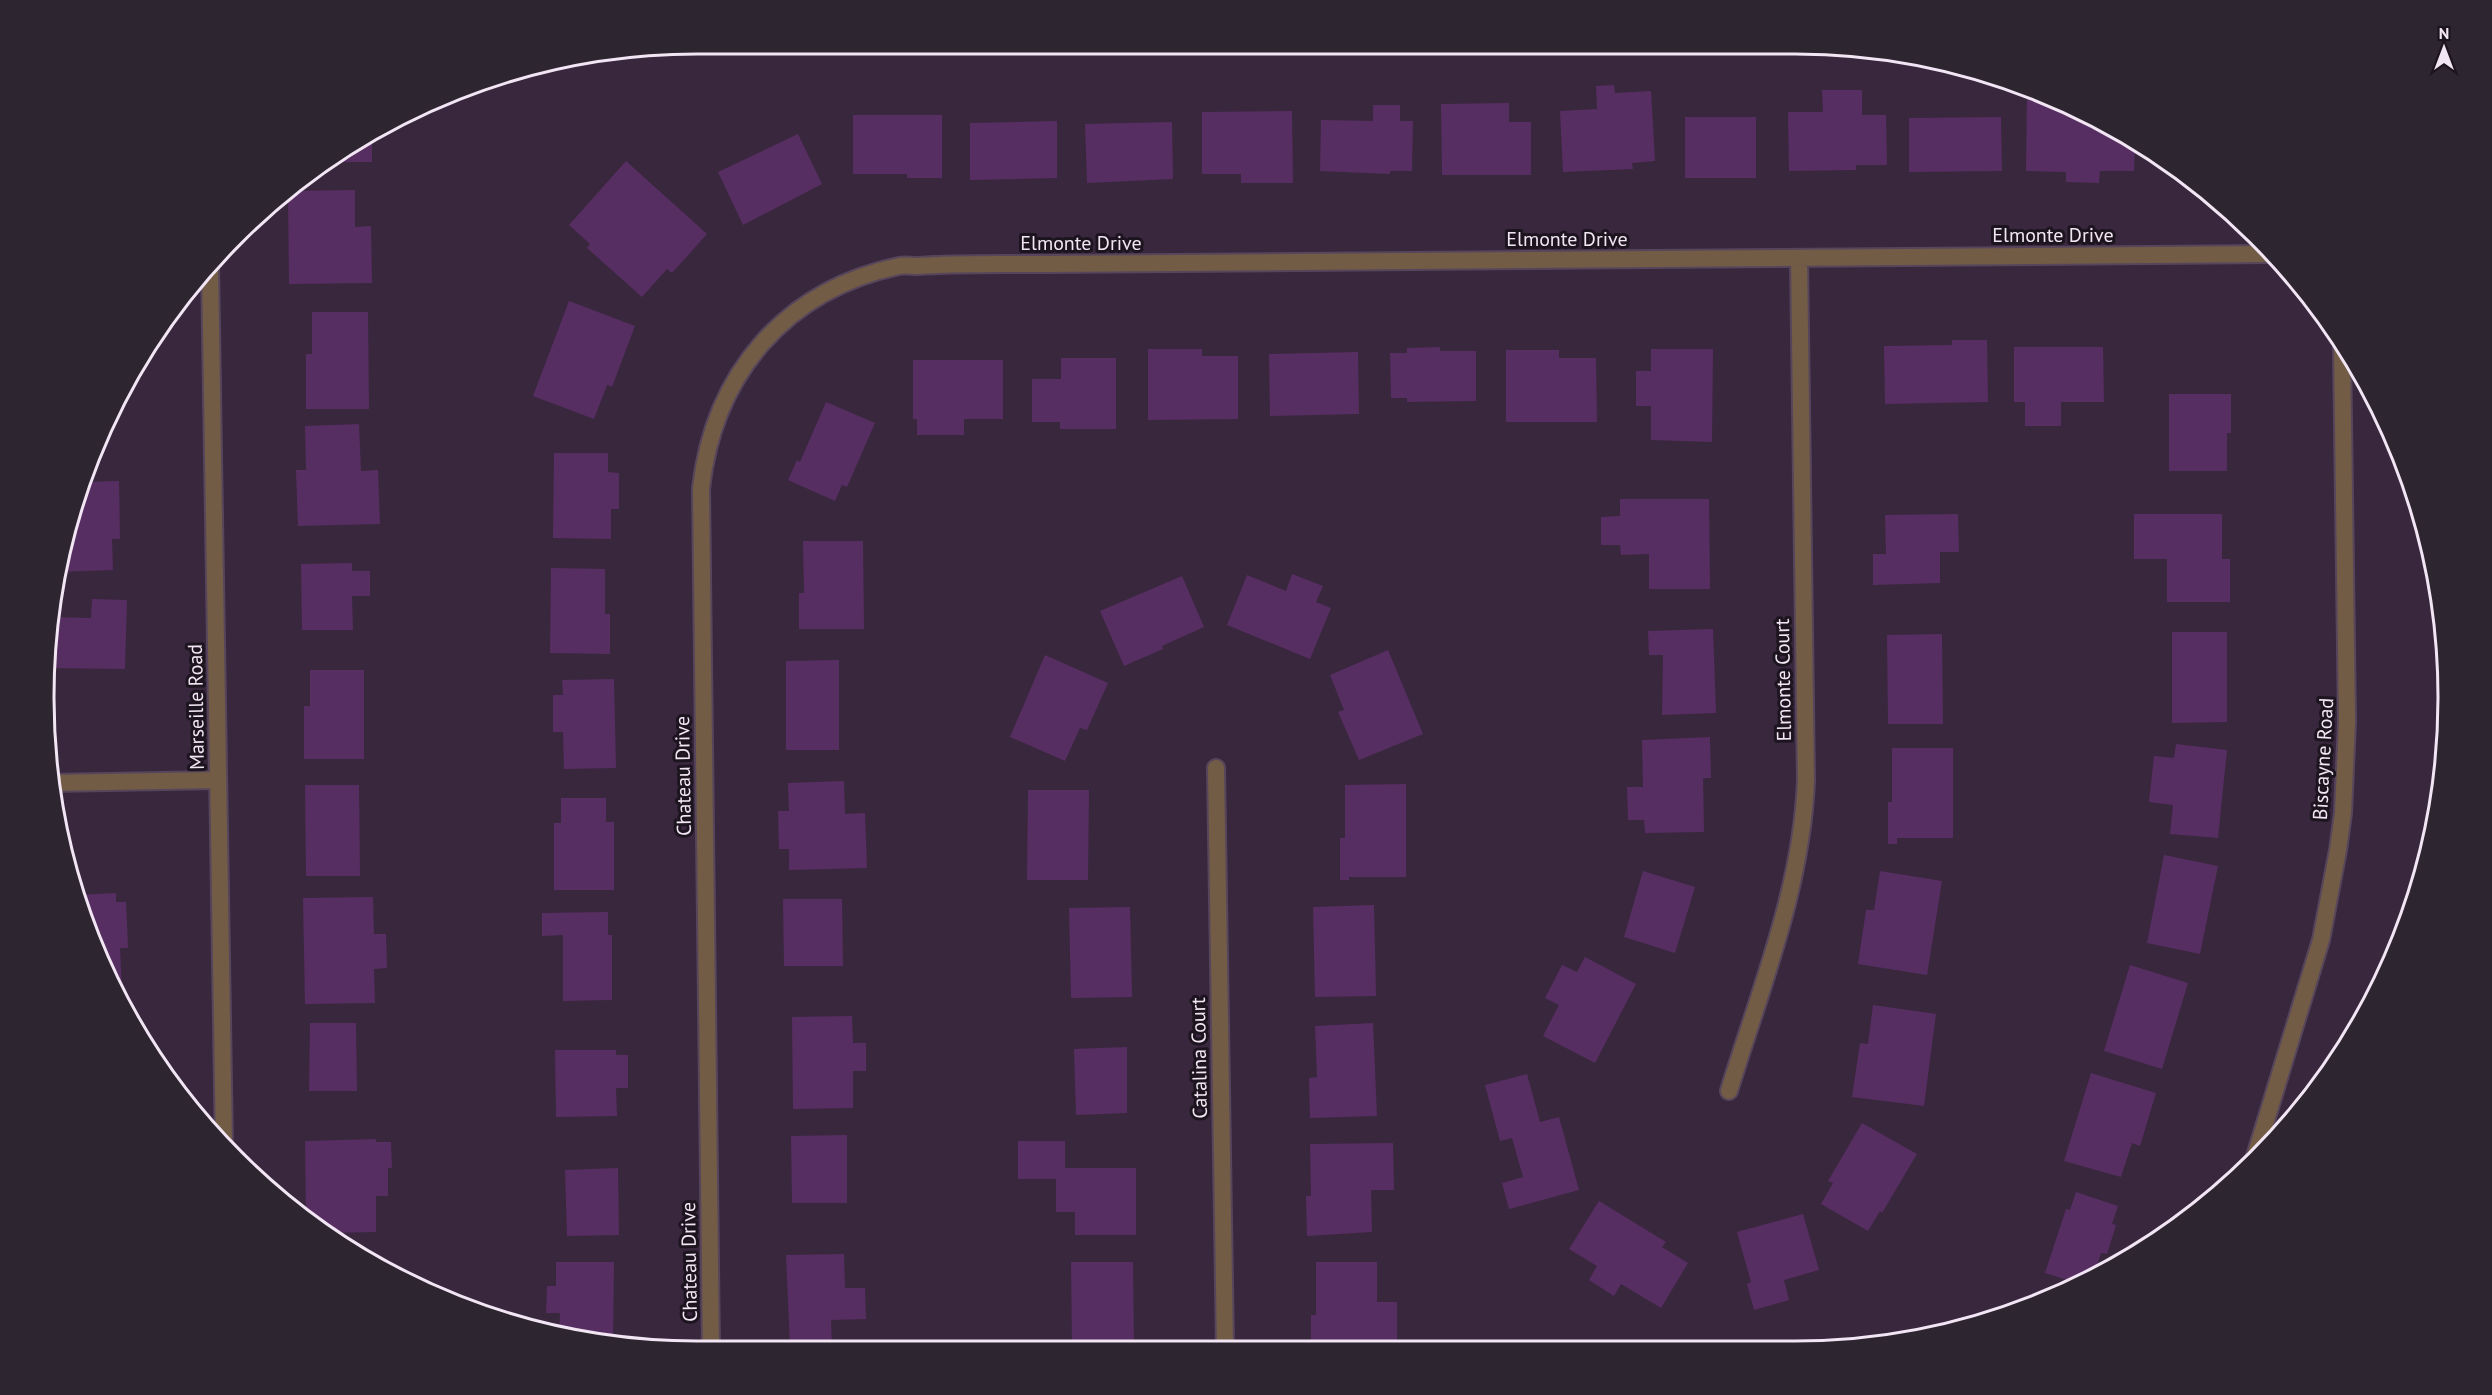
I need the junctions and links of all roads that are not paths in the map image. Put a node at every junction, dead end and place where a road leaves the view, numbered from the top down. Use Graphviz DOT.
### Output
graph roads {
  1 [pos="2261,254"];
  2 [pos="1799,258"];
  3 [pos="865,274"];
  4 [pos="202,288"];
  5 [pos="2342,360"];
  6 [pos="1216,768"];
  7 [pos="218,780"];
  8 [pos="60,783"];
  9 [pos="1729,1091"];
  10 [pos="224,1133"];
  11 [pos="2259,1143"];
  12 [pos="711,1341"];
  13 [pos="1225,1341"];
  1 -- 2 [label="street, Elmonte Drive"];
  2 -- 3 [label="street, Elmonte Drive"];
  2 -- 9 [label="street, Elmonte Court"];
  3 -- 12 [label="street, Chateau Drive"];
  4 -- 7 [label="street, Marseille Road"];
  5 -- 11 [label="street, Biscayne Road"];
  6 -- 13 [label="street, Catalina Court"];
  7 -- 8 [label="street"];
  7 -- 10 [label="street, Marseille Road"];
}
